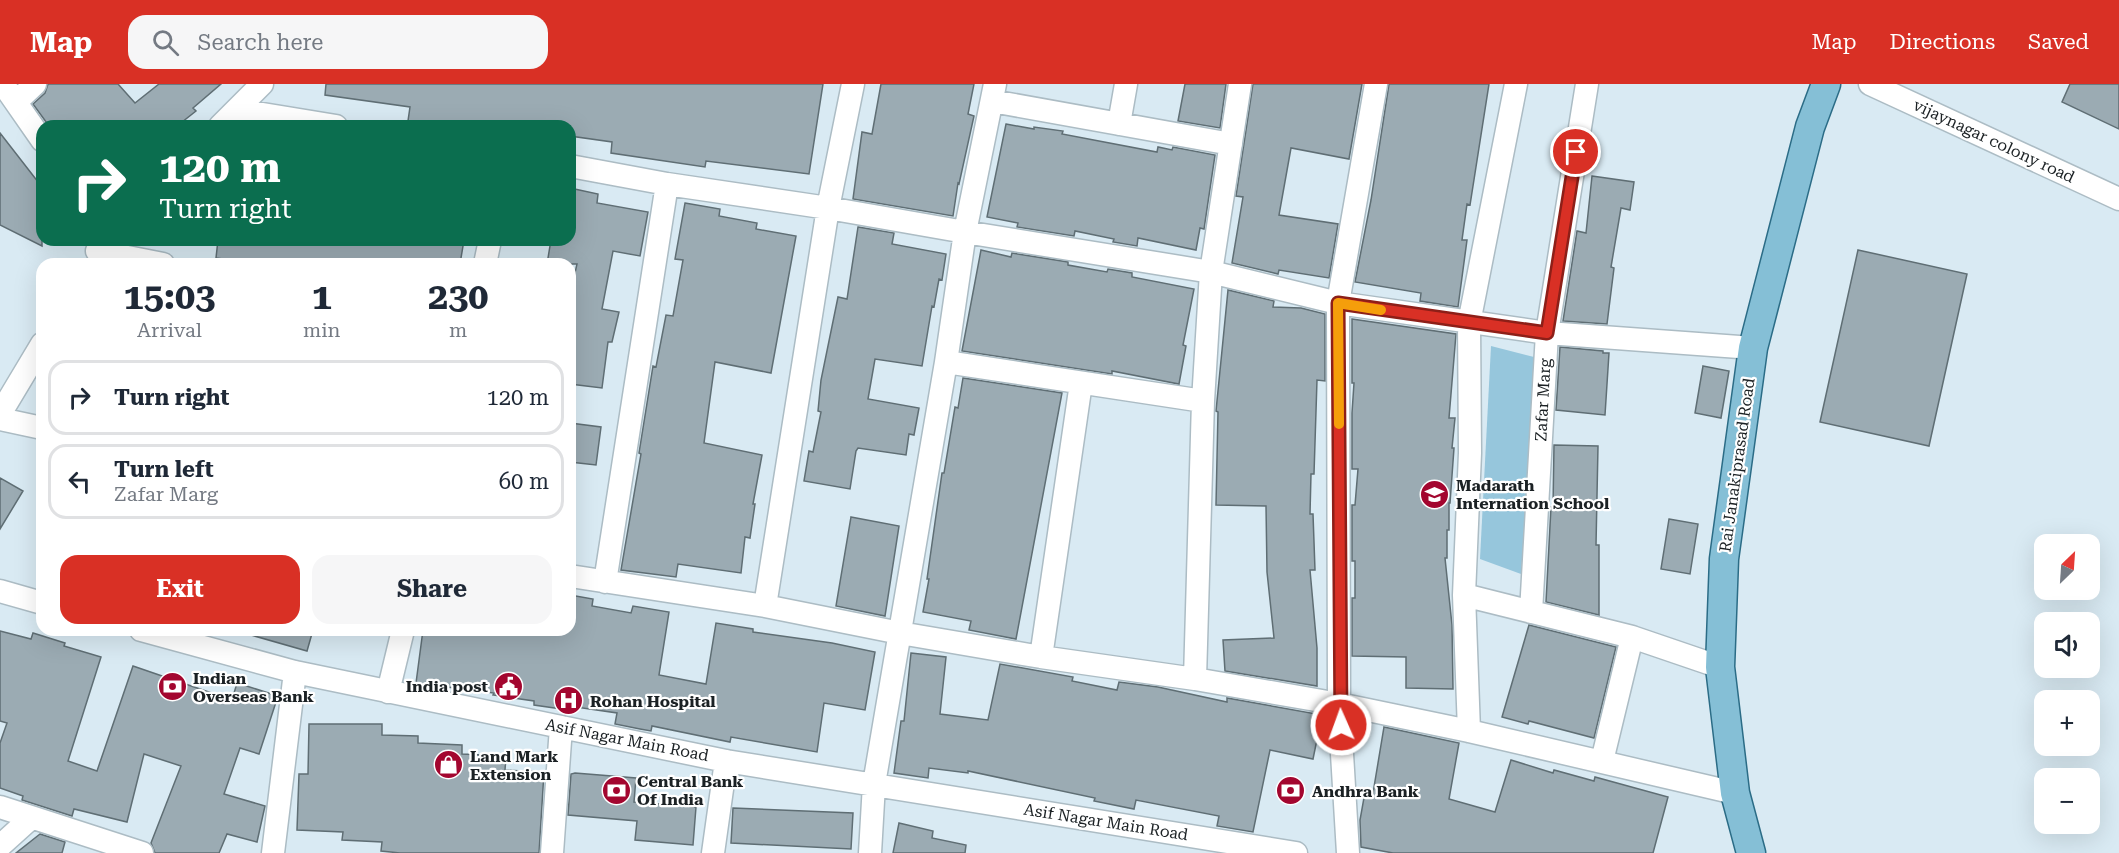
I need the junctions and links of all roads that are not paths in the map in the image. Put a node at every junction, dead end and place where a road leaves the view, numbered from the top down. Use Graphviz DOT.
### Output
graph roads {
  1 [pos="35,84"];
  2 [pos="262,84"];
  3 [pos="853,84"];
  4 [pos="1126,84"];
  5 [pos="1240,84"];
  6 [pos="1376,84"];
  7 [pos="1516,84"];
  8 [pos="1587,84"];
  9 [pos="1826,84"];
  10 [pos="1870,84"];
  11 [pos="10,93"];
  12 [pos="993,93"];
  13 [pos="237,110"];
  14 [pos="226,120"];
  15 [pos="299,120"];
  16 [pos="1119,124"];
  17 [pos="36,131"];
  18 [pos="1231,144"];
  19 [pos="576,167"];
  20 [pos="667,184"];
  21 [pos="2119,199"];
  22 [pos="828,208"];
  23 [pos="966,232"];
  24 [pos="97,252"];
  25 [pos="130,258"];
  26 [pos="1211,272"];
  27 [pos="1338,303"];
  28 [pos="1469,323"];
  29 [pos="1547,333"];
  30 [pos="1752,348"];
  31 [pos="36,351"];
  32 [pos="946,362"];
  33 [pos="1082,383"];
  34 [pos="8,384"];
  35 [pos="1203,401"];
  36 [pos="0,414"];
  37 [pos="0,419"];
  38 [pos="36,427"];
  39 [pos="576,577"];
  40 [pos="605,582"];
  41 [pos="0,591"];
  42 [pos="1464,595"];
  43 [pos="36,601"];
  44 [pos="765,606"];
  45 [pos="1531,612"];
  46 [pos="900,633"];
  47 [pos="163,636"];
  48 [pos="402,636"];
  49 [pos="1632,637"];
  50 [pos="1041,657"];
  51 [pos="1720,667"];
  52 [pos="295,672"];
  53 [pos="1195,679"];
  54 [pos="388,692"];
  55 [pos="1340,704"];
  56 [pos="561,727"];
  57 [pos="1469,730"];
  58 [pos="726,760"];
  59 [pos="1602,761"];
  60 [pos="874,784"];
  61 [pos="1735,793"];
  62 [pos="0,807"];
  63 [pos="31,818"];
  64 [pos="0,846"];
  65 [pos="142,853"];
  66 [pos="273,853"];
  67 [pos="552,853"];
  68 [pos="713,853"];
  69 [pos="870,853"];
  70 [pos="1296,853"];
  71 [pos="1348,853"];
  72 [pos="1751,853"];
  1 -- 11 [label="street"];
  2 -- 13 [label="street"];
  3 -- 22 [label="street"];
  4 -- 16 [label="street"];
  5 -- 18 [label="street"];
  6 -- 27 [label="street"];
  7 -- 28 [label="street"];
  8 -- 29 [label="street, Zafar Marg"];
  9 -- 30 [label="main road, Rai Janakiprasad Road"];
  10 -- 21 [label="street, vijaynagar colony road"];
  11 -- 17 [label="street"];
  12 -- 16 [label="street"];
  12 -- 23 [label="street"];
  13 -- 14 [label="street"];
  13 -- 15 [label="street"];
  16 -- 18 [label="street"];
  18 -- 26 [label="street"];
  19 -- 20 [label="street"];
  20 -- 22 [label="street"];
  20 -- 40 [label="street"];
  22 -- 23 [label="street"];
  22 -- 44 [label="street"];
  23 -- 26 [label="street"];
  23 -- 32 [label="street"];
  24 -- 25 [label="street"];
  26 -- 27 [label="street"];
  26 -- 35 [label="street"];
  27 -- 28 [label="street"];
  27 -- 55 [label="street"];
  28 -- 29 [label="street"];
  28 -- 42 [label="street"];
  29 -- 30 [label="street"];
  29 -- 45 [label="street, Zafar Marg"];
  30 -- 51 [label="main road, Rai Janakiprasad Road"];
  31 -- 34 [label="street"];
  32 -- 33 [label="street"];
  32 -- 46 [label="street"];
  33 -- 35 [label="street"];
  33 -- 50 [label="street"];
  34 -- 36 [label="street"];
  35 -- 53 [label="street"];
  37 -- 38 [label="street"];
  39 -- 40 [label="street"];
  40 -- 44 [label="street"];
  41 -- 43 [label="street"];
  42 -- 45 [label="street"];
  42 -- 57 [label="street"];
  44 -- 46 [label="street"];
  45 -- 49 [label="street"];
  46 -- 50 [label="street"];
  46 -- 60 [label="street"];
  47 -- 52 [label="street, Asif Nagar Main Road"];
  48 -- 54 [label="street"];
  49 -- 51 [label="street"];
  49 -- 59 [label="street"];
  50 -- 53 [label="street"];
  51 -- 61 [label="main road, Rai Janakiprasad Road"];
  52 -- 54 [label="street, Asif Nagar Main Road"];
  52 -- 66 [label="street"];
  53 -- 55 [label="street"];
  54 -- 56 [label="street, Asif Nagar Main Road"];
  55 -- 57 [label="street"];
  55 -- 71 [label="street"];
  56 -- 58 [label="street, Asif Nagar Main Road"];
  56 -- 67 [label="street"];
  57 -- 59 [label="street"];
  58 -- 60 [label="street, Asif Nagar Main Road"];
  58 -- 68 [label="street"];
  59 -- 61 [label="street"];
  60 -- 69 [label="street"];
  60 -- 70 [label="street, Asif Nagar Main Road"];
  61 -- 72 [label="main road, Rai Janakiprasad Road"];
  62 -- 63 [label="street"];
  63 -- 64 [label="street"];
  63 -- 65 [label="street"];
}
